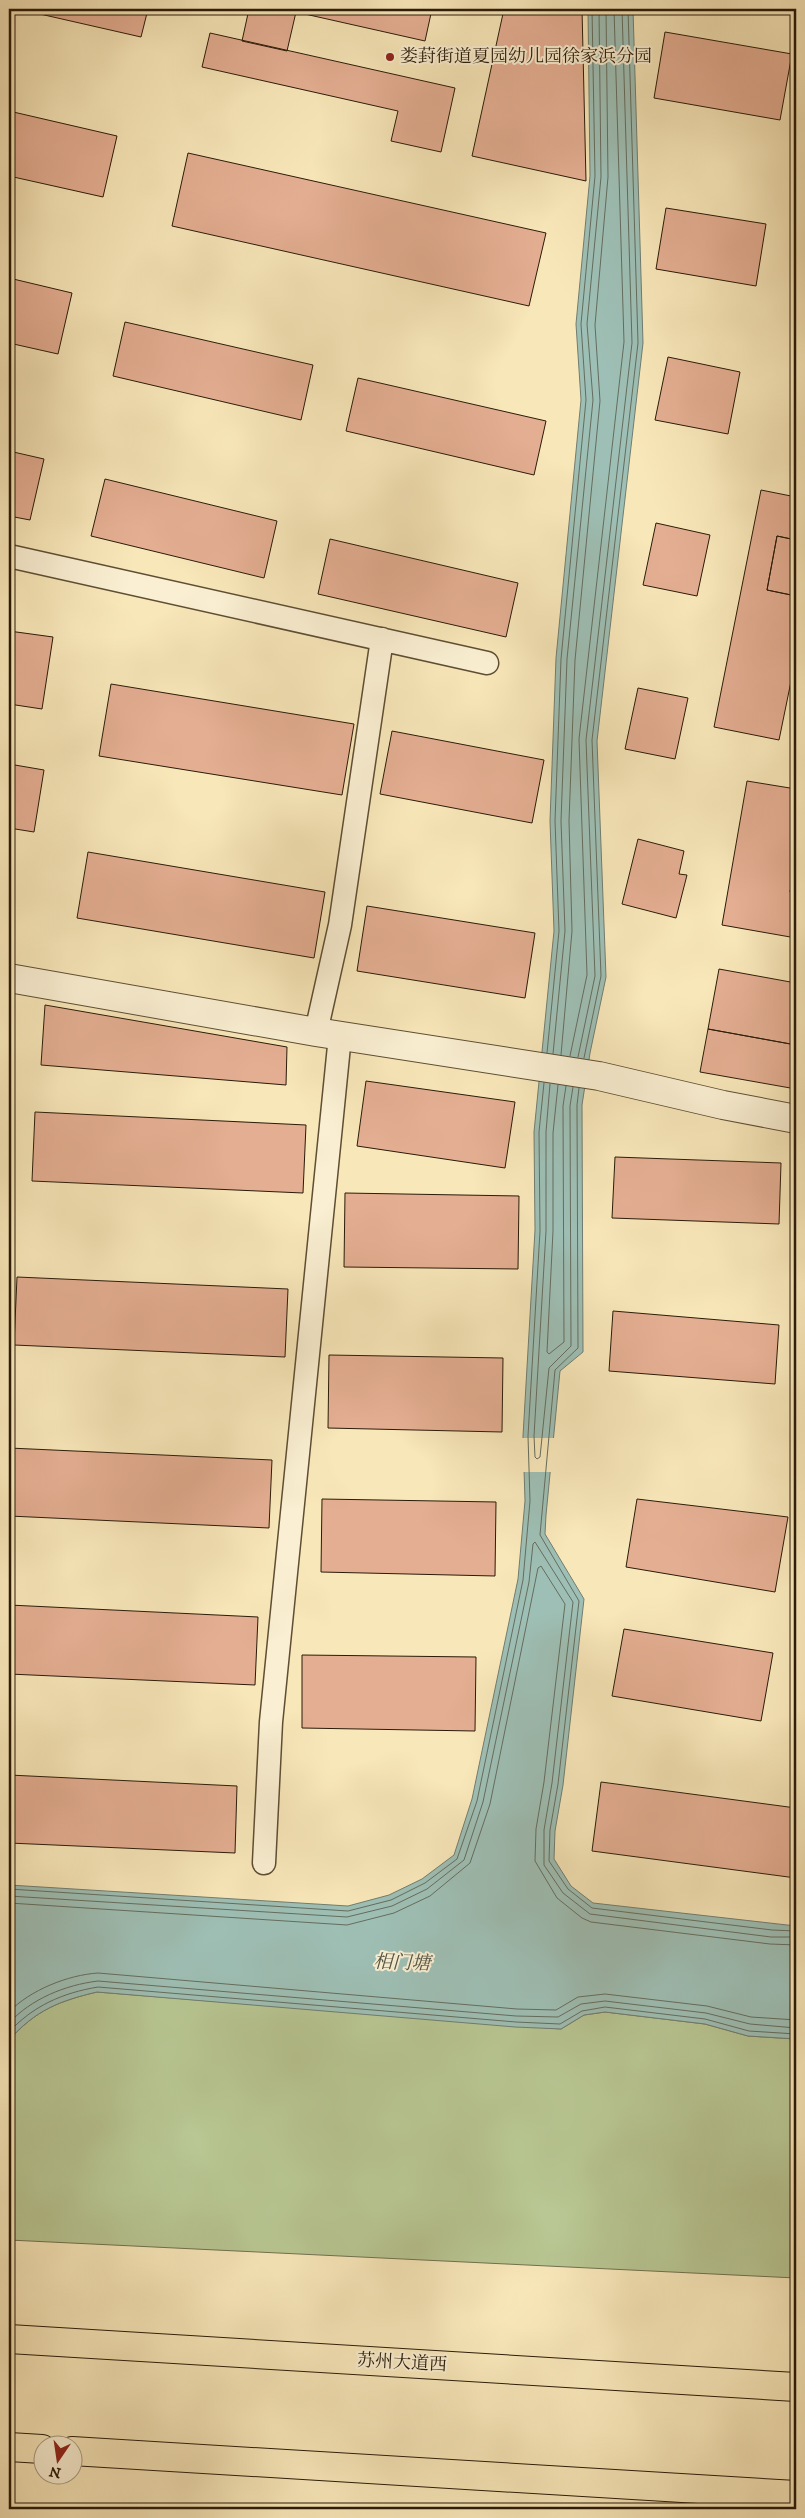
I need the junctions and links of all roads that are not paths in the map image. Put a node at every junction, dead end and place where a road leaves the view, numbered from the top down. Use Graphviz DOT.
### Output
graph roads {
  1 [pos="9,556"];
  2 [pos="382,639"];
  3 [pos="487,663"];
  4 [pos="9,978"];
  5 [pos="328,1034"];
  6 [pos="796,1119"];
  7 [pos="264,1863"];
  8 [pos="9,2339"];
  9 [pos="796,2387"];
  10 [pos="9,2447"];
  11 [pos="32,2448"];
  12 [pos="82,2452"];
  13 [pos="796,2494"];
  1 -- 2 [label="lane"];
  2 -- 3 [label="lane"];
  2 -- 5 [label="lane"];
  4 -- 5 [label="street"];
  5 -- 6 [label="street"];
  5 -- 7 [label="lane"];
  8 -- 9 [label="main road, 苏州大道西"];
  10 -- 11 [label="main road"];
  12 -- 13 [label="main road"];
}
